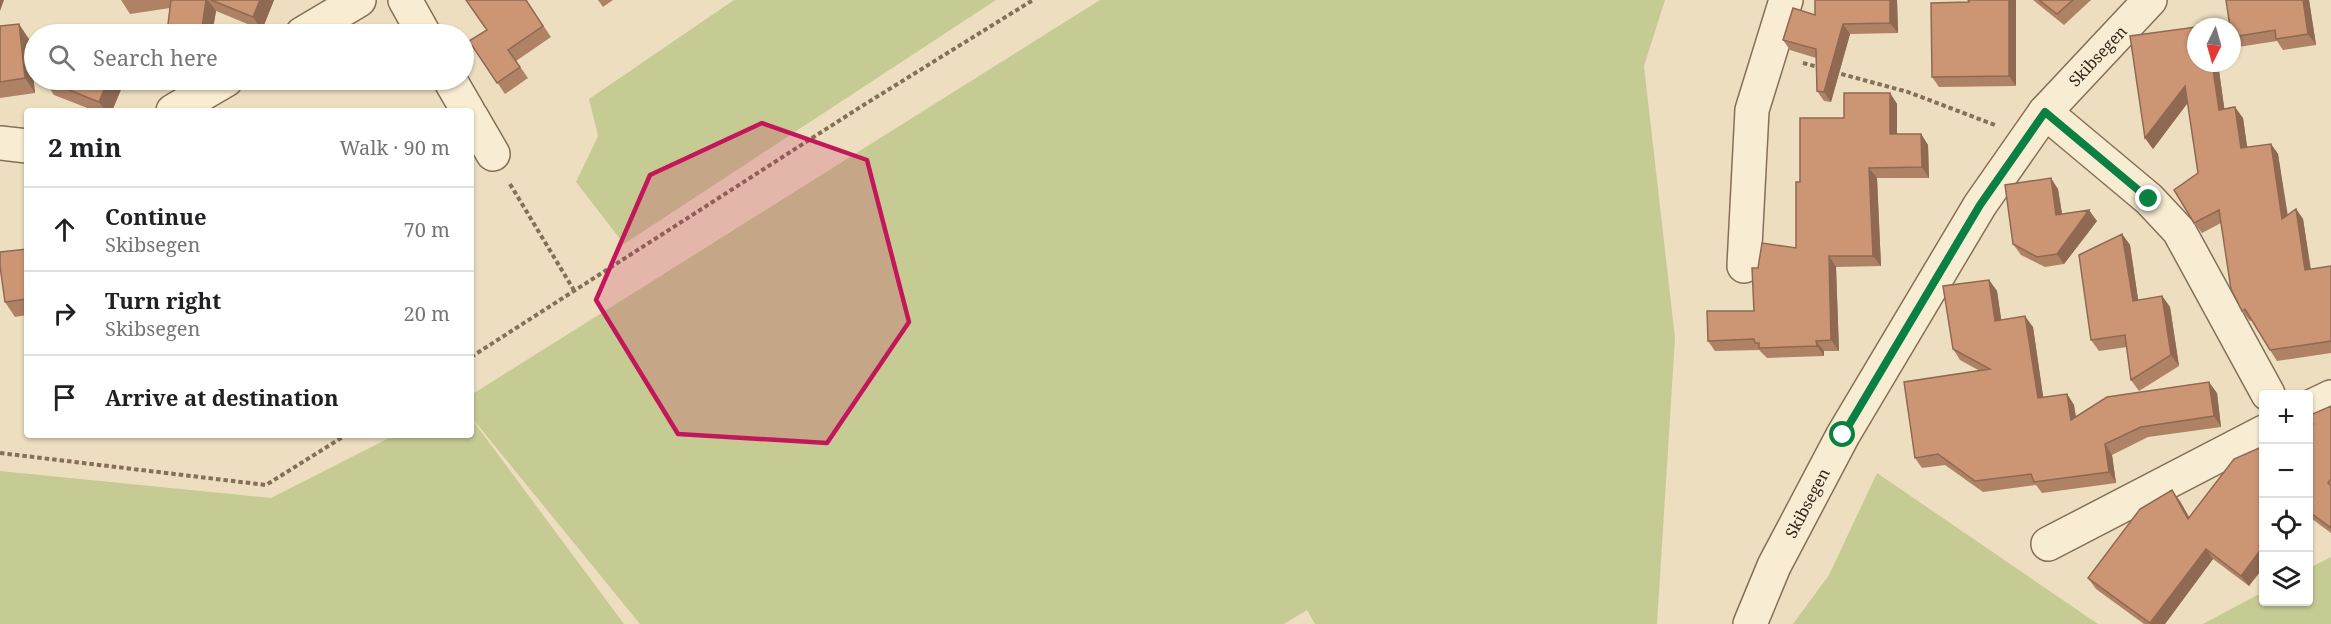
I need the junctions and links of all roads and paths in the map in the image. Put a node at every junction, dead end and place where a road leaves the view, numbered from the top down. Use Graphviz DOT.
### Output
graph roads {
  1 [pos="359,0"];
  2 [pos="405,0"];
  3 [pos="1033,0"];
  4 [pos="1786,0"];
  5 [pos="2150,0"];
  6 [pos="319,24"];
  7 [pos="418,24"];
  8 [pos="1770,54"];
  9 [pos="209,90"];
  10 [pos="456,90"];
  11 [pos="178,108"];
  12 [pos="466,108"];
  13 [pos="2045,112"];
  14 [pos="474,121"];
  15 [pos="1996,125"];
  16 [pos="0,143"];
  17 [pos="24,146"];
  18 [pos="493,154"];
  19 [pos="1744,266"];
  20 [pos="575,292"];
  21 [pos="474,355"];
  22 [pos="2266,390"];
  23 [pos="2331,397"];
  24 [pos="2313,406"];
  25 [pos="2259,435"];
  26 [pos="341,438"];
  27 [pos="0,453"];
  28 [pos="2048,544"];
  29 [pos="1750,624"];
  1 -- 6 [label="street"];
  2 -- 7 [label="street"];
  3 -- 20 [label="path"];
  4 -- 8 [label="street"];
  5 -- 13 [label="street, Skibsegen"];
  8 -- 15 [label="path"];
  8 -- 19 [label="street"];
  9 -- 11 [label="street"];
  10 -- 12 [label="street"];
  13 -- 22 [label="street"];
  13 -- 29 [label="street, Skibsegen"];
  14 -- 18 [label="street"];
  16 -- 17 [label="street"];
  18 -- 20 [label="path"];
  20 -- 21 [label="path"];
  23 -- 24 [label="street"];
  25 -- 28 [label="street"];
  26 -- 27 [label="path"];
}
